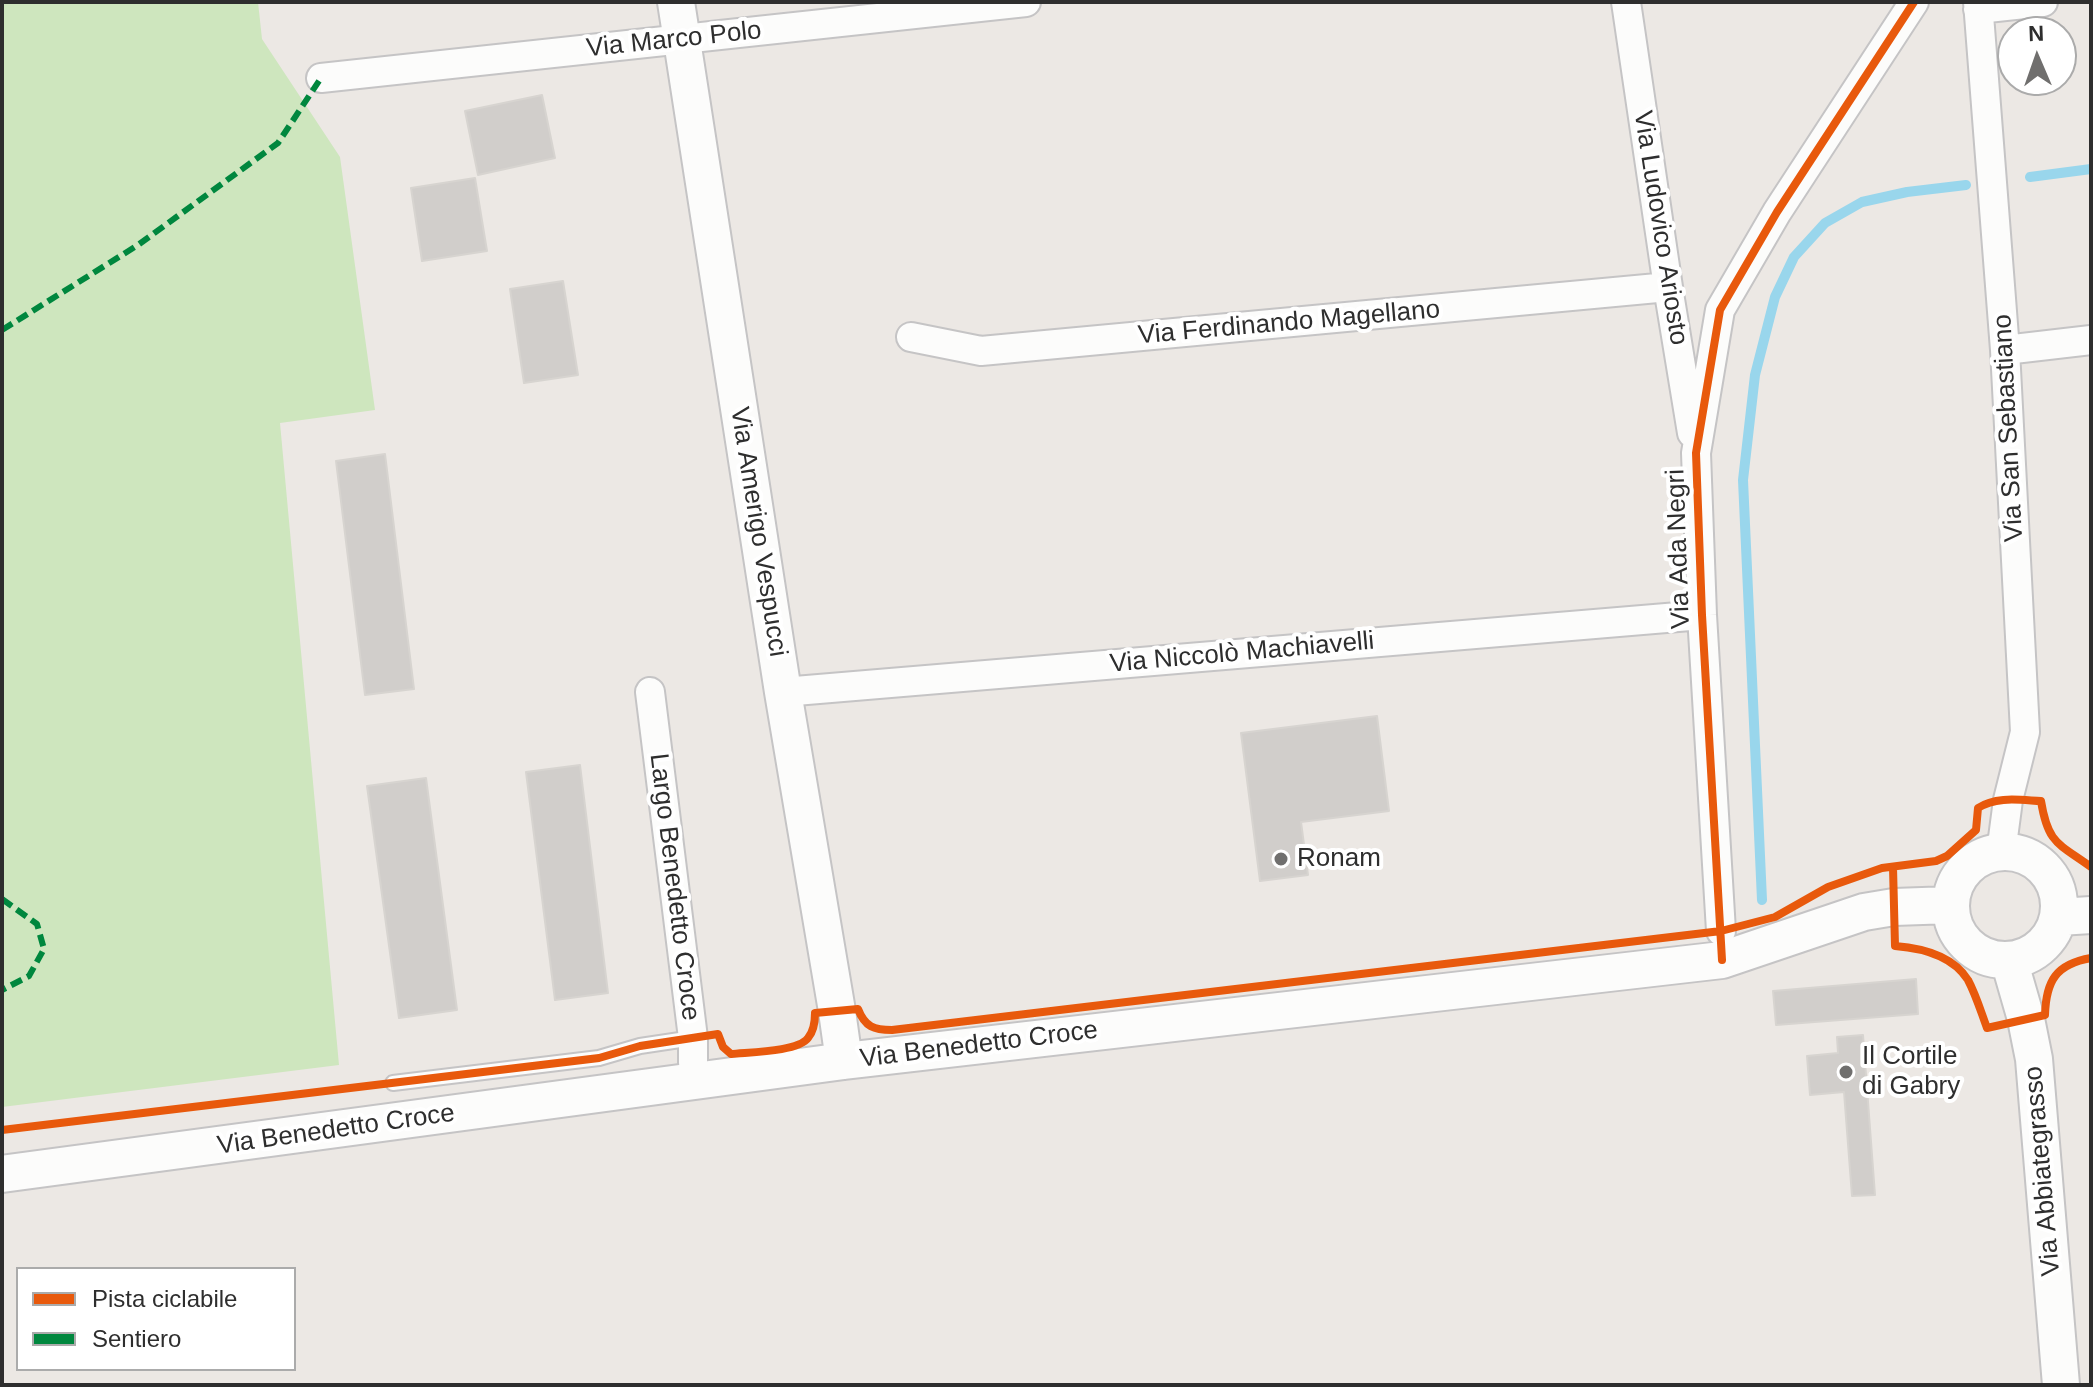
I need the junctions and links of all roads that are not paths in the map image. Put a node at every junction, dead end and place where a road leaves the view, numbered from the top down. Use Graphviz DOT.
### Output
graph roads {
  1 [pos="676,2"];
  2 [pos="1026,2"];
  3 [pos="1626,2"];
  4 [pos="1914,2"];
  5 [pos="2043,2"];
  6 [pos="1978,6"];
  7 [pos="681,39"];
  8 [pos="321,78"];
  9 [pos="1668,287"];
  10 [pos="911,337"];
  11 [pos="2091,340"];
  12 [pos="2005,350"];
  13 [pos="1696,453"];
  14 [pos="1702,615"];
  15 [pos="650,692"];
  16 [pos="783,692"];
  17 [pos="2001,853"];
  18 [pos="1951,905"];
  19 [pos="2075,916"];
  20 [pos="1721,931"];
  21 [pos="2009,960"];
  22 [pos="693,1038"];
  23 [pos="844,1061"];
  24 [pos="695,1082"];
  25 [pos="393,1083"];
  26 [pos="2,1174"];
  27 [pos="2061,1385"];
  1 -- 7 [label="street, Via Amerigo Vespucci"];
  2 -- 7 [label="street, Via Marco Polo"];
  3 -- 9 [label="street, Via Ludovico Ariosto"];
  4 -- 13 [label="street, Via Ada Negri"];
  5 -- 6 [label="street"];
  6 -- 12 [label="street, Via San Sebastiano"];
  7 -- 8 [label="street, Via Marco Polo"];
  7 -- 16 [label="street, Via Amerigo Vespucci"];
  9 -- 10 [label="street, Via Ferdinando Magellano"];
  9 -- 13 [label="street, Via Ludovico Ariosto"];
  11 -- 12 [label="street"];
  12 -- 17 [label="street, Via San Sebastiano"];
  13 -- 14 [label="street, Via Ada Negri"];
  14 -- 16 [label="street, Via Niccolò Machiavelli"];
  14 -- 20 [label="street, Via Ada Negri"];
  15 -- 22 [label="street, Largo Benedetto Croce"];
  16 -- 23 [label="street, Via Amerigo Vespucci"];
  17 -- 18 [label="street"];
  17 -- 19 [label="street"];
  18 -- 21 [label="street"];
  18 -- 23 [label="street, Via Benedetto Croce"];
  19 -- 21 [label="street"];
  21 -- 27 [label="street, Via Abbiategrasso"];
  22 -- 24 [label="street, Largo Benedetto Croce"];
  22 -- 25 [label="lane"];
  23 -- 24 [label="street, Via Benedetto Croce"];
  24 -- 26 [label="street, Via Benedetto Croce"];
}
